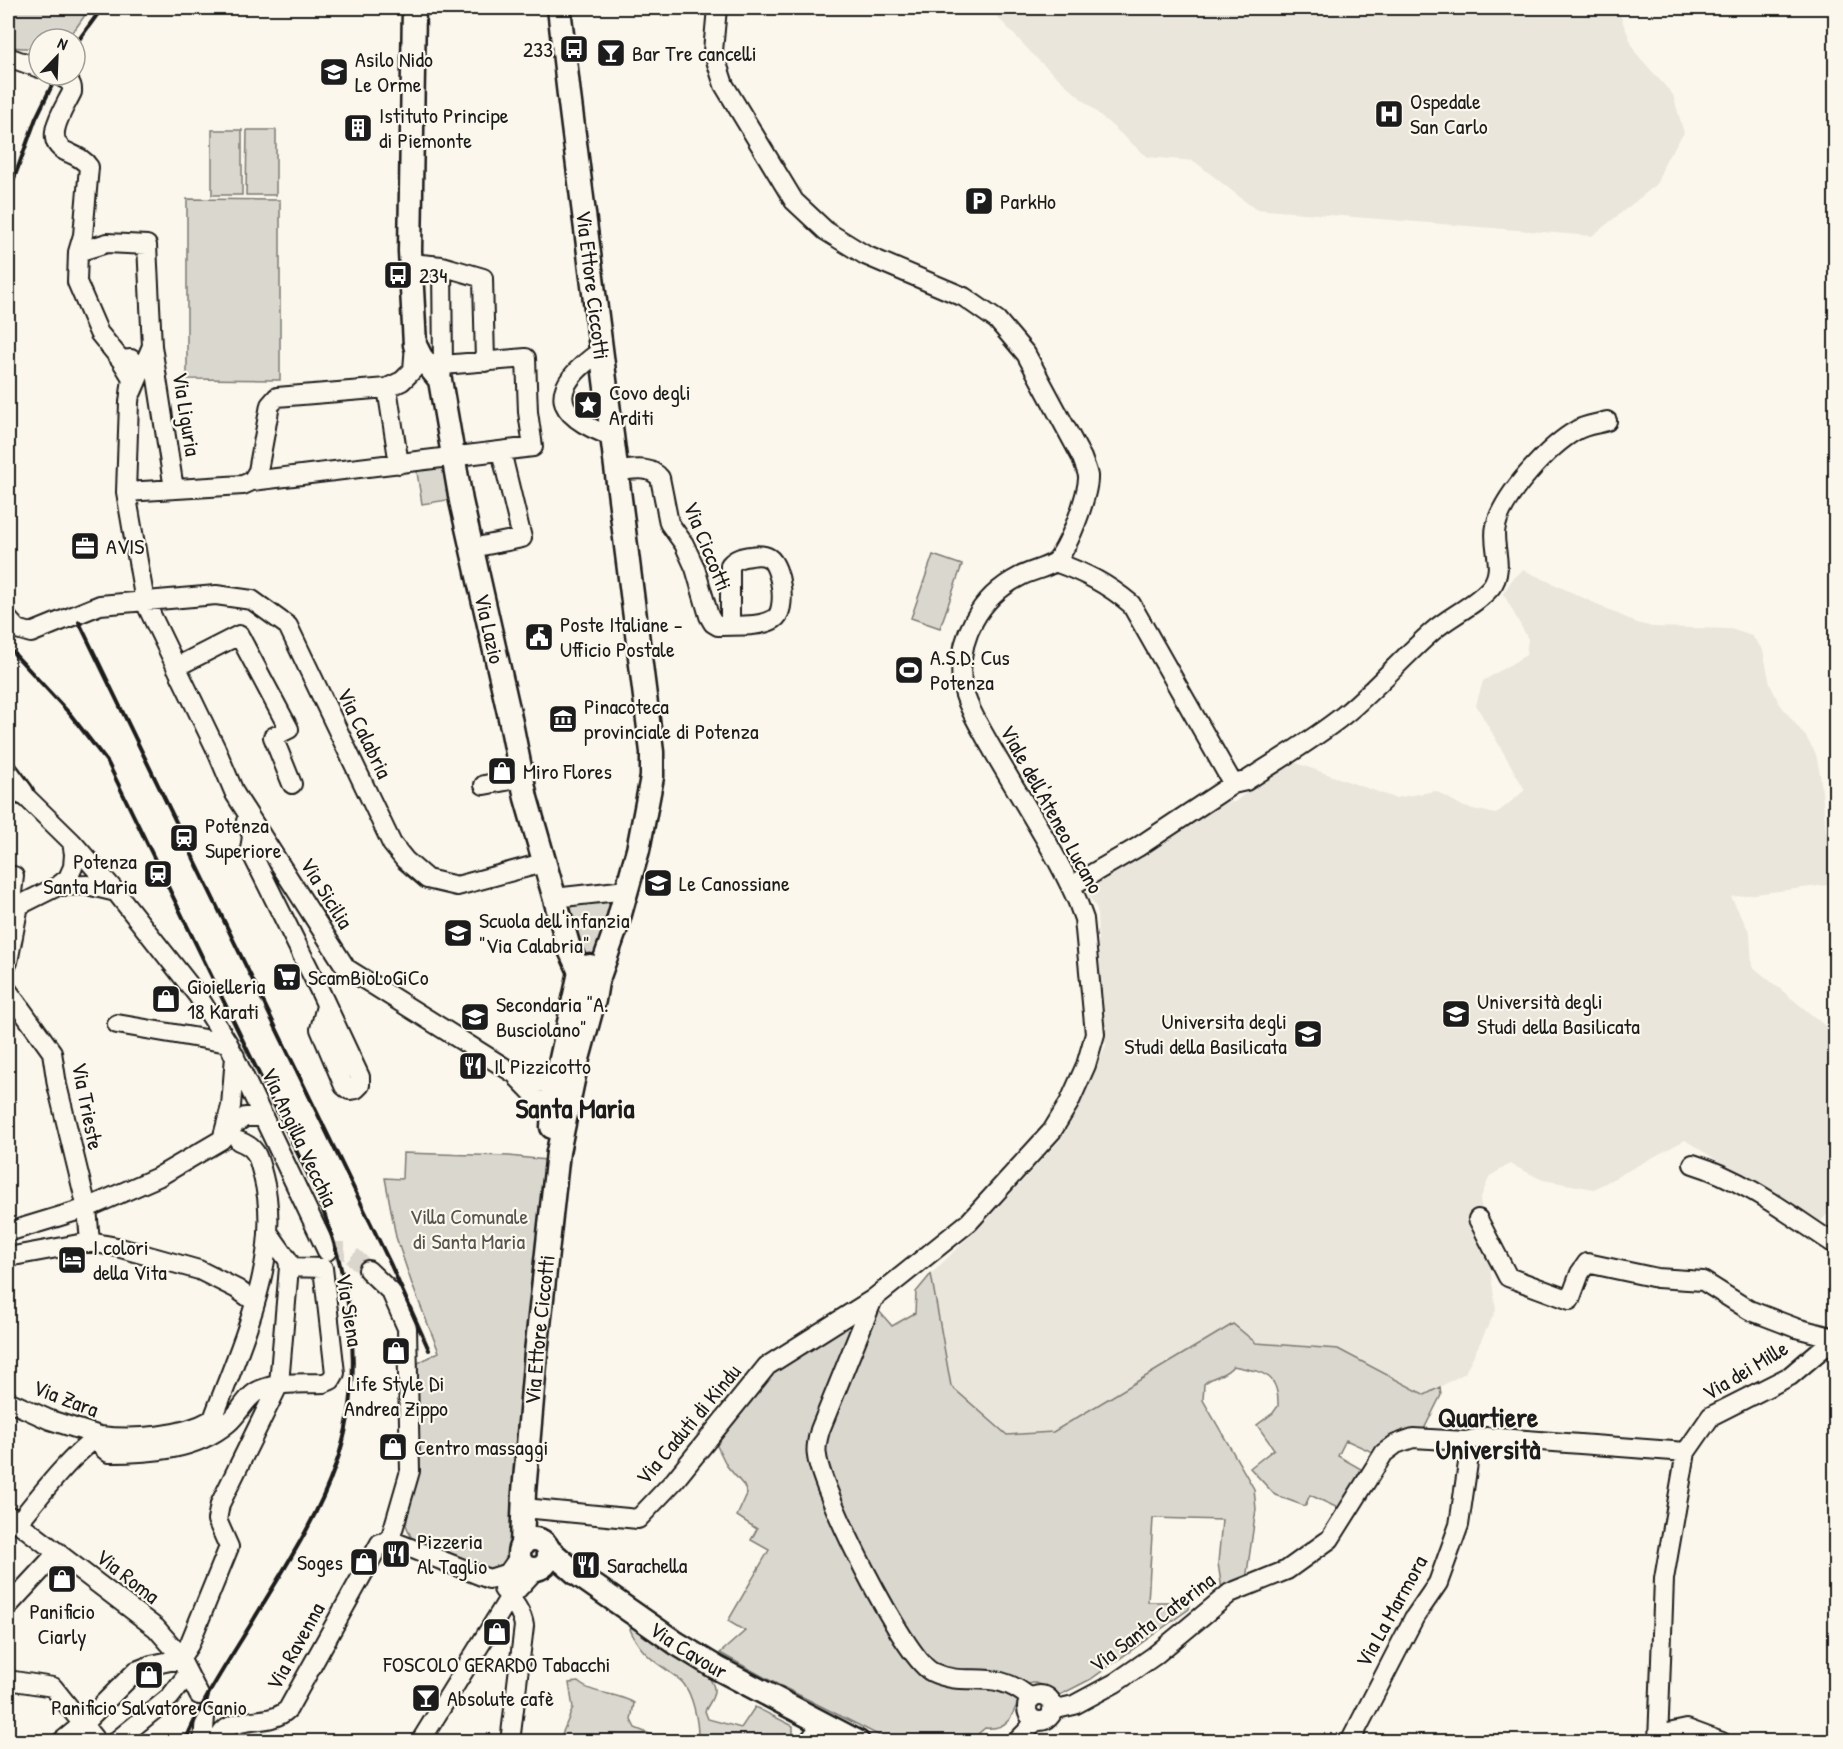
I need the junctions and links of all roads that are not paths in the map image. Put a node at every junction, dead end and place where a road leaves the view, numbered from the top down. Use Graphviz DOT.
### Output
graph roads {
  1 [pos="414,8"];
  2 [pos="559,8"];
  3 [pos="717,8"];
  4 [pos="8,57"];
  5 [pos="27,64"];
  6 [pos="73,87"];
  7 [pos="78,252"];
  8 [pos="410,263"];
  9 [pos="442,266"];
  10 [pos="415,345"];
  11 [pos="152,346"];
  12 [pos="601,351"];
  13 [pos="121,360"];
  14 [pos="485,362"];
  15 [pos="441,373"];
  16 [pos="387,388"];
  17 [pos="129,402"];
  18 [pos="1607,421"];
  19 [pos="614,437"];
  20 [pos="501,451"];
  21 [pos="453,457"];
  22 [pos="399,464"];
  23 [pos="618,471"];
  24 [pos="247,483"];
  25 [pos="174,489"];
  26 [pos="126,492"];
  27 [pos="472,548"];
  28 [pos="1055,562"];
  29 [pos="145,602"];
  30 [pos="8,619"];
  31 [pos="730,625"];
  32 [pos="176,667"];
  33 [pos="8,774"];
  34 [pos="522,778"];
  35 [pos="292,784"];
  36 [pos="1233,784"];
  37 [pos="484,785"];
  38 [pos="15,788"];
  39 [pos="235,794"];
  40 [pos="72,842"];
  41 [pos="543,863"];
  42 [pos="11,876"];
  43 [pos="58,886"];
  44 [pos="1071,886"];
  45 [pos="627,890"];
  46 [pos="116,892"];
  47 [pos="554,898"];
  48 [pos="12,908"];
  49 [pos="8,962"];
  50 [pos="589,975"];
  51 [pos="8,991"];
  52 [pos="326,1006"];
  53 [pos="117,1024"];
  54 [pos="232,1049"];
  55 [pos="515,1074"];
  56 [pos="556,1082"];
  57 [pos="552,1113"];
  58 [pos="266,1123"];
  59 [pos="230,1141"];
  60 [pos="558,1152"];
  61 [pos="1693,1164"];
  62 [pos="264,1180"];
  63 [pos="87,1208"];
  64 [pos="1478,1218"];
  65 [pos="8,1232"];
  66 [pos="268,1232"];
  67 [pos="90,1242"];
  68 [pos="1836,1245"];
  69 [pos="327,1251"];
  70 [pos="8,1257"];
  71 [pos="289,1268"];
  72 [pos="369,1270"];
  73 [pos="873,1299"];
  74 [pos="255,1302"];
  75 [pos="1835,1337"];
  76 [pos="279,1384"];
  77 [pos="8,1401"];
  78 [pos="100,1436"];
  79 [pos="1686,1452"];
  80 [pos="1468,1463"];
  81 [pos="524,1508"];
  82 [pos="13,1519"];
  83 [pos="390,1540"];
  84 [pos="58,1552"];
  85 [pos="533,1555"];
  86 [pos="489,1579"];
  87 [pos="509,1598"];
  88 [pos="8,1606"];
  89 [pos="184,1666"];
  90 [pos="8,1680"];
  91 [pos="198,1695"];
  92 [pos="1031,1699"];
  93 [pos="1052,1710"];
  94 [pos="205,1717"];
  95 [pos="1035,1720"];
  96 [pos="819,1723"];
  97 [pos="83,1724"];
  98 [pos="1659,1738"];
  99 [pos="61,1742"];
  100 [pos="97,1742"];
  101 [pos="115,1742"];
  102 [pos="203,1742"];
  103 [pos="217,1742"];
  104 [pos="420,1742"];
  105 [pos="510,1742"];
  106 [pos="808,1742"];
  107 [pos="831,1742"];
  108 [pos="858,1742"];
  109 [pos="1016,1742"];
  110 [pos="1350,1742"];
  111 [pos="1722,1742"];
  1 -- 8 [label="main road"];
  2 -- 12 [label="main road, Via Ettore Ciccotti"];
  3 -- 28 [label="street"];
  4 -- 5 [label="street"];
  6 -- 7 [label="street, Via Sicilia"];
  7 -- 11 [label="street, Via Liguria"];
  7 -- 13 [label="street, Via Sicilia"];
  8 -- 9 [label="street"];
  8 -- 10 [label="main road"];
  9 -- 14 [label="street"];
  9 -- 15 [label="street"];
  10 -- 15 [label="main road, Via Lazio"];
  10 -- 16 [label="street"];
  11 -- 13 [label="street"];
  11 -- 17 [label="street"];
  11 -- 25 [label="street, Via Liguria"];
  12 -- 19 [label="main road, Via Ettore Ciccotti"];
  12 -- 19 [label="street"];
  13 -- 17 [label="street, Via Sicilia"];
  14 -- 15 [label="street"];
  14 -- 20 [label="street"];
  15 -- 21 [label="main road, Via Lazio"];
  16 -- 22 [label="street"];
  16 -- 24 [label="street"];
  17 -- 26 [label="street, Via Sicilia"];
  18 -- 36 [label="street"];
  19 -- 23 [label="main road, Via Ettore Ciccotti"];
  20 -- 21 [label="street"];
  20 -- 27 [label="street"];
  21 -- 22 [label="street"];
  21 -- 27 [label="main road, Via Lazio"];
  22 -- 24 [label="street"];
  23 -- 31 [label="street, Via Ciccotti"];
  23 -- 45 [label="main road, Via Ettore Ciccotti"];
  24 -- 25 [label="street"];
  25 -- 26 [label="street"];
  26 -- 29 [label="street, Via Sicilia"];
  27 -- 34 [label="main road, Via Lazio"];
  28 -- 36 [label="street"];
  28 -- 44 [label="street, Viale dell'Ateneo Lucano"];
  29 -- 30 [label="street, Via Calabria"];
  29 -- 32 [label="street, Via Sicilia"];
  29 -- 41 [label="street, Via Calabria"];
  32 -- 35 [label="street"];
  32 -- 39 [label="street, Via Sicilia"];
  33 -- 38 [label="main road"];
  34 -- 37 [label="street"];
  34 -- 41 [label="main road, Via Lazio"];
  36 -- 44 [label="street"];
  38 -- 40 [label="street, Via Angilla Vecchia"];
  39 -- 52 [label="street"];
  39 -- 55 [label="street, Via Sicilia"];
  40 -- 43 [label="street"];
  40 -- 46 [label="street, Via Angilla Vecchia"];
  41 -- 47 [label="main road, Via Lazio"];
  42 -- 48 [label="street"];
  43 -- 46 [label="street"];
  43 -- 48 [label="street"];
  44 -- 73 [label="street, Viale dell'Ateneo Lucano"];
  45 -- 47 [label="street"];
  45 -- 50 [label="main road, Via Ettore Ciccotti"];
  46 -- 54 [label="street, Via Angilla Vecchia"];
  47 -- 50 [label="main road, Via Lazio"];
  48 -- 49 [label="street"];
  50 -- 56 [label="main road, Via Ettore Ciccotti"];
  50 -- 60 [label="main road, Via Ettore Ciccotti"];
  51 -- 63 [label="street, Via Trieste"];
  53 -- 54 [label="street"];
  54 -- 58 [label="street, Via Angilla Vecchia"];
  54 -- 59 [label="street"];
  55 -- 56 [label="street"];
  55 -- 57 [label="street"];
  56 -- 57 [label="main road, Via Ettore Ciccotti"];
  57 -- 60 [label="main road, Via Ettore Ciccotti"];
  58 -- 59 [label="street"];
  58 -- 62 [label="street"];
  58 -- 69 [label="street, Via Angilla Vecchia"];
  59 -- 62 [label="street"];
  59 -- 63 [label="street"];
  60 -- 81 [label="main road, Via Ettore Ciccotti"];
  61 -- 68 [label="street"];
  62 -- 66 [label="street"];
  63 -- 65 [label="street"];
  63 -- 67 [label="street, Via Trieste"];
  64 -- 75 [label="street"];
  66 -- 71 [label="street"];
  66 -- 74 [label="street"];
  67 -- 70 [label="street"];
  67 -- 74 [label="street"];
  71 -- 76 [label="street"];
  71 -- 76 [label="street, Via Siena"];
  72 -- 83 [label="street"];
  73 -- 81 [label="street, Via Caduti di Kindu"];
  73 -- 92 [label="street"];
  74 -- 78 [label="street"];
  75 -- 79 [label="street, Via dei Mille"];
  76 -- 78 [label="street"];
  76 -- 89 [label="street"];
  77 -- 78 [label="street, Via Zara"];
  78 -- 82 [label="street, Via Zara"];
  79 -- 93 [label="street, Via Santa Caterina"];
  79 -- 98 [label="street"];
  80 -- 110 [label="street, Via La Marmora"];
  81 -- 85 [label="main road, Via Ettore Ciccotti"];
  82 -- 84 [label="street, Via Roma"];
  83 -- 86 [label="street"];
  83 -- 103 [label="street, Via Ravenna"];
  84 -- 88 [label="street"];
  84 -- 89 [label="street, Via Roma"];
  85 -- 86 [label="street"];
  85 -- 87 [label="street"];
  85 -- 96 [label="main road, Via Cavour"];
  86 -- 87 [label="street"];
  87 -- 104 [label="street"];
  87 -- 105 [label="street"];
  89 -- 91 [label="street, Via Roma"];
  89 -- 97 [label="street"];
  89 -- 101 [label="street"];
  90 -- 97 [label="street"];
  92 -- 93 [label="street"];
  92 -- 95 [label="street"];
  93 -- 95 [label="street, Via Santa Caterina"];
  94 -- 102 [label="street"];
  95 -- 109 [label="street, Via Santa Caterina"];
  96 -- 106 [label="street"];
  96 -- 107 [label="street, Via Cavour"];
  96 -- 108 [label="main road, Via Cavour"];
  97 -- 99 [label="street"];
  97 -- 100 [label="street"];
  98 -- 111 [label="street"];
}
